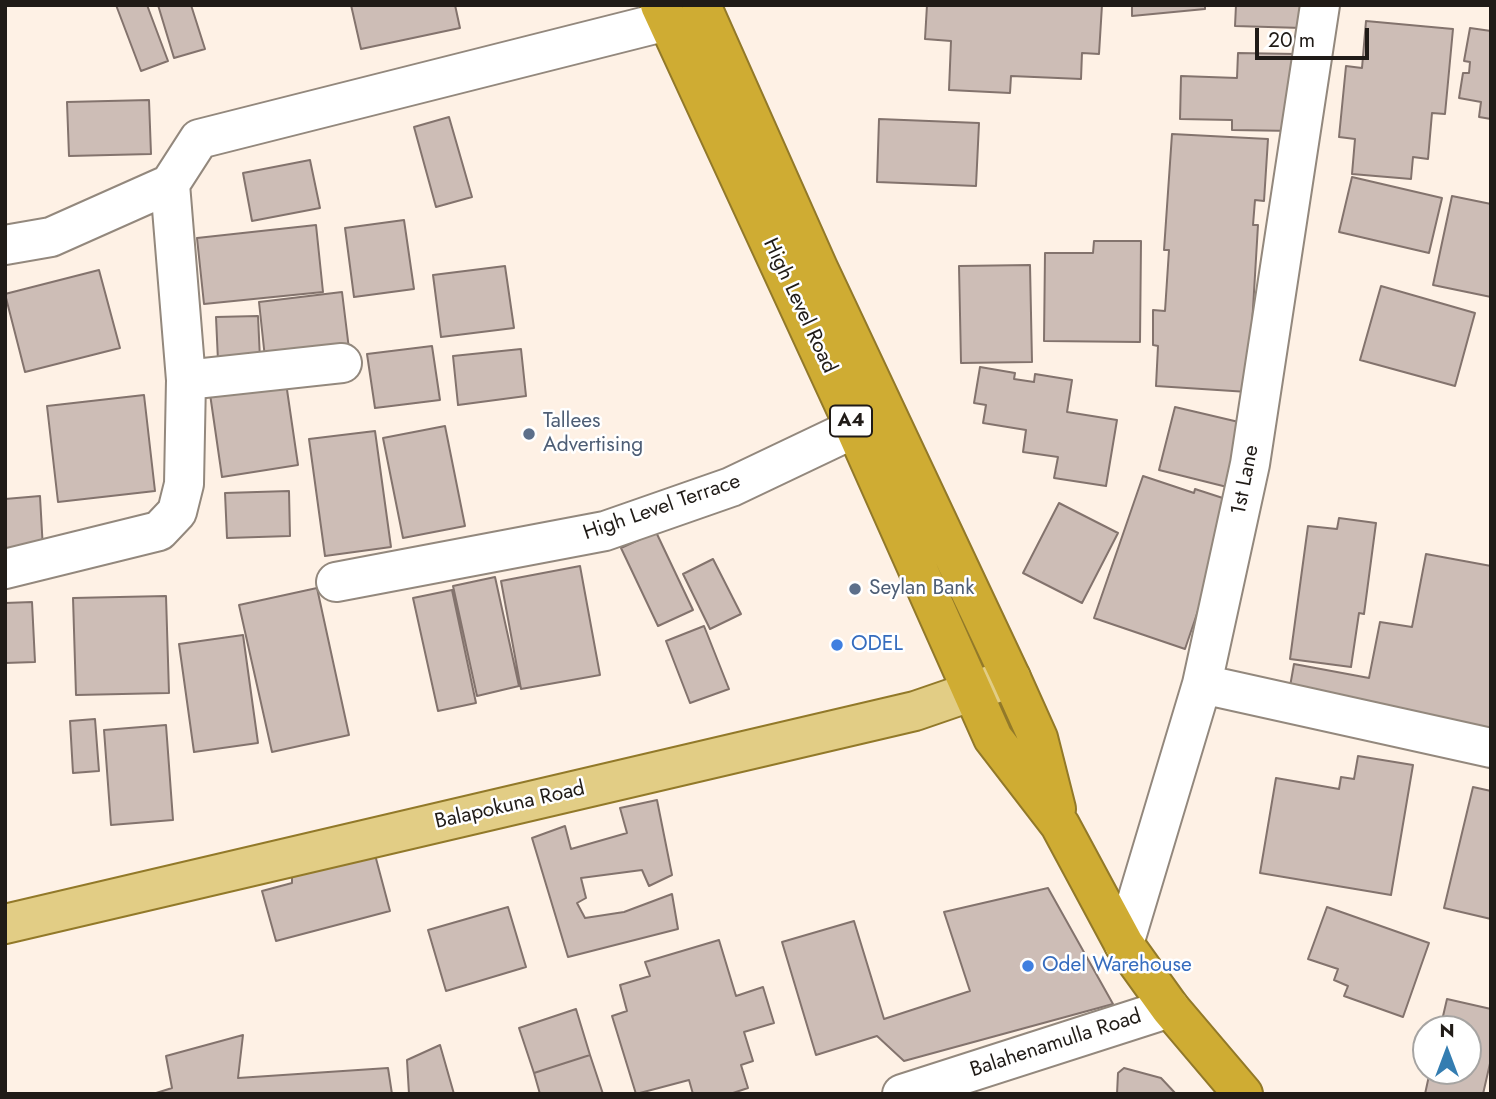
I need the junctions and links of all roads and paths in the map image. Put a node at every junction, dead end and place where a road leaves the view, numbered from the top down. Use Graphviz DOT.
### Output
graph roads {
  1 [pos="701,5"];
  2 [pos="1320,5"];
  3 [pos="663,13"];
  4 [pos="170,184"];
  5 [pos="5,245"];
  6 [pos="342,363"];
  7 [pos="186,380"];
  8 [pos="855,428"];
  9 [pos="5,569"];
  10 [pos="336,582"];
  11 [pos="1012,678"];
  12 [pos="1202,684"];
  13 [pos="972,691"];
  14 [pos="1491,748"];
  15 [pos="1060,825"];
  16 [pos="5,924"];
  17 [pos="1124,944"];
  18 [pos="1170,1007"];
  19 [pos="902,1094"];
  20 [pos="1243,1094"];
  1 -- 11 [label="highway, High Level Road / A4"];
  2 -- 12 [label="street, 1st Lane"];
  3 -- 4 [label="street"];
  3 -- 8 [label="highway, High Level Road / A4"];
  4 -- 5 [label="street"];
  4 -- 7 [label="street"];
  6 -- 7 [label="street"];
  7 -- 9 [label="street"];
  8 -- 10 [label="street, High Level Terrace"];
  8 -- 13 [label="highway, High Level Road / A4"];
  11 -- 13 [label="main road, Balapokuna Road"];
  11 -- 15 [label="highway, High Level Road / A4"];
  12 -- 14 [label="street"];
  12 -- 17 [label="street, 1st Lane"];
  13 -- 15 [label="highway, High Level Road / A4"];
  13 -- 16 [label="main road, Balapokuna Road"];
  15 -- 17 [label="highway, High Level Road / A4"];
  17 -- 18 [label="highway, High Level Road / A4"];
  18 -- 19 [label="street, Balahenamulla Road"];
  18 -- 20 [label="highway, High Level Road / A4"];
}
